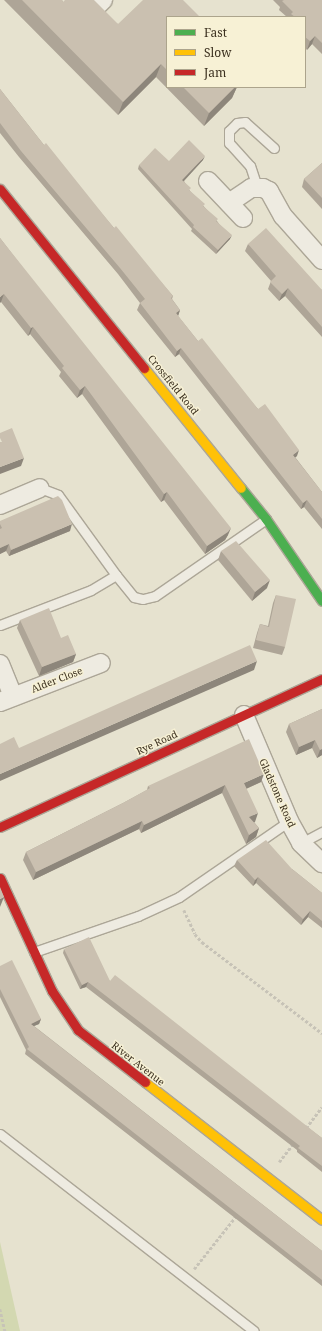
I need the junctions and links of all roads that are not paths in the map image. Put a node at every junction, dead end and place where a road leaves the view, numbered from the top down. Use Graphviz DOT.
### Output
graph roads {
  1 [pos="274,148"];
  2 [pos="208,181"];
  3 [pos="257,187"];
  4 [pos="0,189"];
  5 [pos="229,203"];
  6 [pos="243,218"];
  7 [pos="322,260"];
  8 [pos="40,488"];
  9 [pos="0,504"];
  10 [pos="266,519"];
  11 [pos="116,575"];
  12 [pos="322,601"];
  13 [pos="0,625"];
  14 [pos="100,663"];
  15 [pos="0,664"];
  16 [pos="322,679"];
  17 [pos="6,700"];
  18 [pos="244,715"];
  19 [pos="288,821"];
  20 [pos="0,827"];
  21 [pos="322,832"];
  22 [pos="301,843"];
  23 [pos="322,863"];
  24 [pos="0,878"];
  25 [pos="34,952"];
  26 [pos="0,1134"];
  27 [pos="322,1220"];
  28 [pos="254,1331"];
  1 -- 3 [label="lane"];
  2 -- 5 [label="street"];
  3 -- 5 [label="street"];
  3 -- 7 [label="street"];
  4 -- 10 [label="street, Crossfield Road"];
  5 -- 6 [label="street"];
  8 -- 9 [label="street"];
  8 -- 11 [label="lane"];
  10 -- 11 [label="lane"];
  10 -- 12 [label="street, Crossfield Road"];
  11 -- 13 [label="lane"];
  14 -- 17 [label="street, Alder Close"];
  15 -- 17 [label="street, Alder Close"];
  16 -- 18 [label="street, Rye Road"];
  18 -- 19 [label="street, Gladstone Road"];
  18 -- 20 [label="street, Rye Road"];
  19 -- 22 [label="street, Gladstone Road"];
  19 -- 25 [label="lane"];
  21 -- 22 [label="lane"];
  22 -- 23 [label="street, Gladstone Road"];
  24 -- 25 [label="street, River Avenue"];
  25 -- 27 [label="street, River Avenue"];
  26 -- 28 [label="lane"];
}
